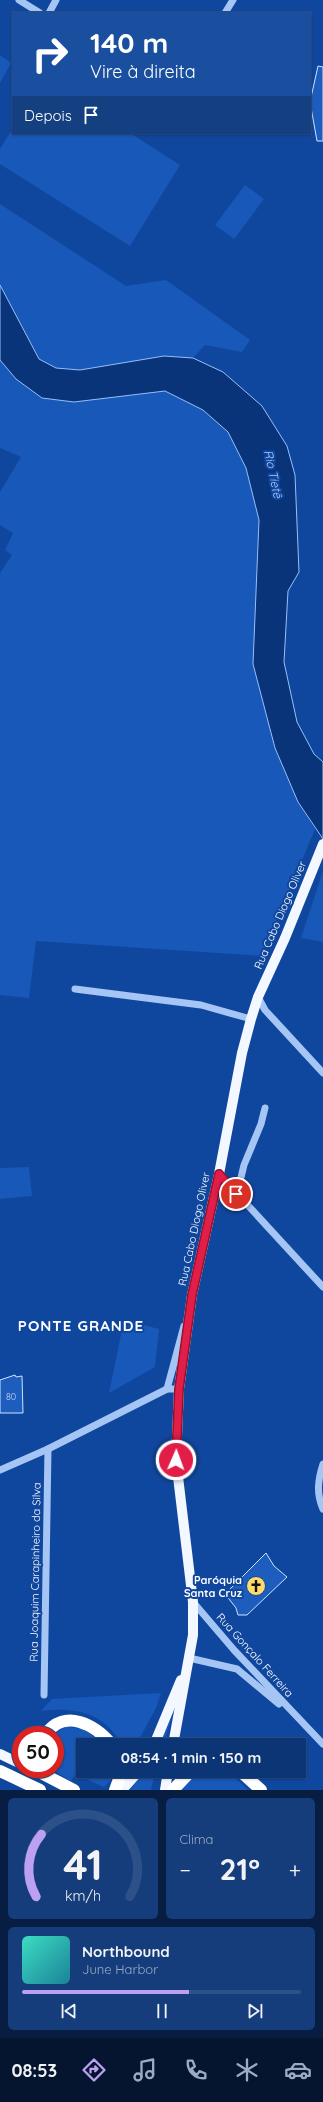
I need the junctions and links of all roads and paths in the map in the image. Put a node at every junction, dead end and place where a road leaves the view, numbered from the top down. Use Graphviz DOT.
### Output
graph roads {
  1 [pos="19,0"];
  2 [pos="56,0"];
  3 [pos="233,0"];
  4 [pos="38,12"];
  5 [pos="50,12"];
  6 [pos="226,12"];
  7 [pos="323,844"];
  8 [pos="75,989"];
  9 [pos="258,997"];
  10 [pos="251,1018"];
  11 [pos="323,1073"];
  12 [pos="265,1108"];
  13 [pos="219,1174"];
  14 [pos="236,1194"];
  15 [pos="323,1287"];
  16 [pos="192,1295"];
  17 [pos="167,1389"];
  18 [pos="179,1389"];
  19 [pos="48,1449"];
  20 [pos="323,1464"];
  21 [pos="0,1470"];
  22 [pos="323,1509"];
  23 [pos="194,1602"];
  24 [pos="190,1658"];
  25 [pos="44,1695"];
  26 [pos="301,1721"];
  27 [pos="55,1726"];
  28 [pos="106,1738"];
  29 [pos="157,1738"];
  30 [pos="174,1738"];
  31 [pos="323,1744"];
  32 [pos="0,1754"];
  33 [pos="12,1760"];
  34 [pos="0,1771"];
  35 [pos="52,1778"];
  36 [pos="119,1778"];
  37 [pos="132,1778"];
  38 [pos="167,1778"];
  39 [pos="185,1778"];
  40 [pos="248,1778"];
  41 [pos="40,1790"];
  42 [pos="74,1790"];
  43 [pos="115,1790"];
  44 [pos="122,1790"];
  45 [pos="165,1790"];
  46 [pos="174,1790"];
  47 [pos="261,1790"];
  1 -- 4 [label="street"];
  2 -- 5 [label="street"];
  3 -- 6 [label="street"];
  7 -- 9 [label="main road, Rua Cabo Diogo Oliver"];
  8 -- 10 [label="street"];
  9 -- 10 [label="main road, Rua Cabo Diogo Oliver"];
  9 -- 11 [label="street"];
  10 -- 13 [label="main road, Rua Cabo Diogo Oliver"];
  12 -- 14 [label="street"];
  13 -- 14 [label="street"];
  13 -- 16 [label="main road, Rua Cabo Diogo Oliver"];
  14 -- 15 [label="street"];
  16 -- 17 [label="street"];
  16 -- 18 [label="main road, Rua Cabo Diogo Oliver"];
  17 -- 18 [label="street"];
  17 -- 19 [label="street"];
  18 -- 23 [label="main road, Rua Cabo Diogo Oliver"];
  19 -- 21 [label="street"];
  19 -- 25 [label="street, Rua Joaquim Carapinheiro da Silva"];
  20 -- 22 [label="street"];
  23 -- 24 [label="main road, Rua Cabo Diogo Oliver"];
  23 -- 26 [label="street, Rua Gonçalo Ferreira"];
  24 -- 26 [label="street, Rua Gonçalo Ferreira"];
  24 -- 29 [label="main road"];
  24 -- 30 [label="main road"];
  26 -- 31 [label="street, Rua Gonçalo Ferreira"];
  27 -- 28 [label="highway"];
  32 -- 33 [label="main road"];
  34 -- 41 [label="highway"];
  35 -- 42 [label="highway"];
  36 -- 43 [label="highway"];
  37 -- 44 [label="main road"];
  38 -- 45 [label="main road"];
  39 -- 46 [label="highway"];
  40 -- 47 [label="highway"];
}
